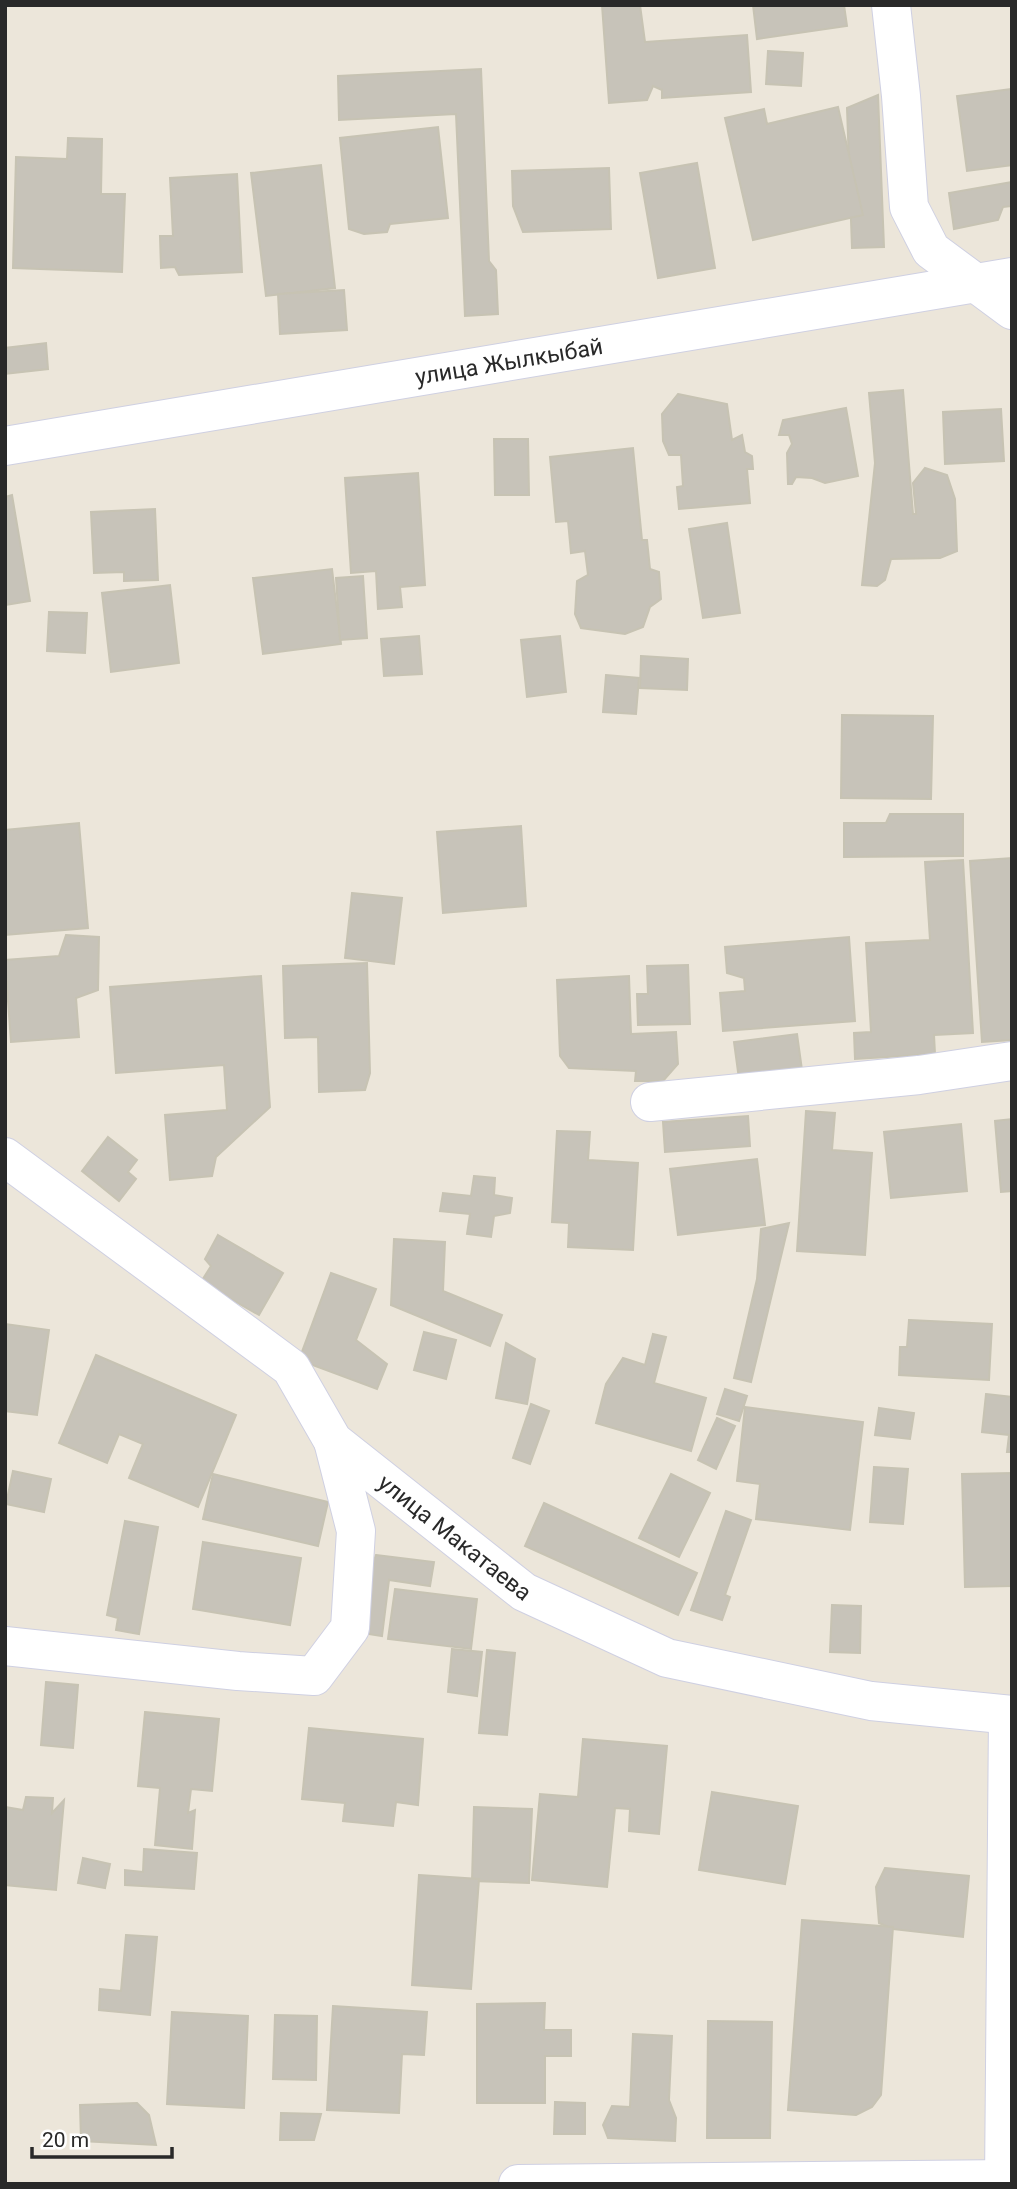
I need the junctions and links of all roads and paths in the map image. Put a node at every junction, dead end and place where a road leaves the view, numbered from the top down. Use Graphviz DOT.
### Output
graph roads {
  1 [pos="891,5"];
  2 [pos="993,280"];
  3 [pos="1012,310"];
  4 [pos="5,446"];
  5 [pos="1012,1061"];
  6 [pos="649,1102"];
  7 [pos="5,1157"];
  8 [pos="333,1441"];
  9 [pos="5,1646"];
  10 [pos="1010,1715"];
  11 [pos="1007,2181"];
  12 [pos="518,2184"];
  1 -- 2 [label="street"];
  2 -- 3 [label="street"];
  2 -- 4 [label="street, улица Жылкыбай"];
  5 -- 6 [label="street"];
  7 -- 8 [label="street, улица Макатаева"];
  8 -- 9 [label="street"];
  8 -- 10 [label="street, улица Макатаева"];
  10 -- 11 [label="street"];
  11 -- 12 [label="street"];
}
